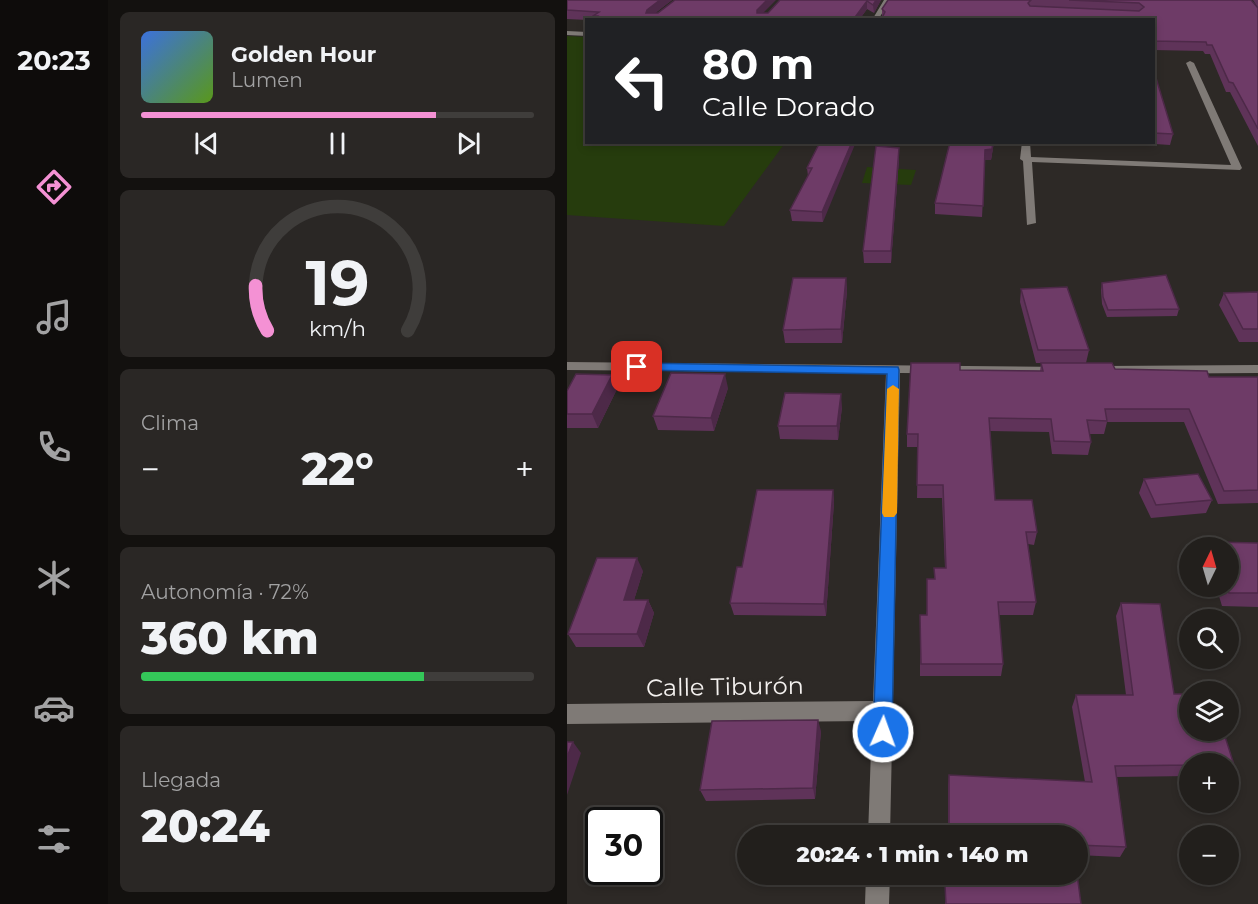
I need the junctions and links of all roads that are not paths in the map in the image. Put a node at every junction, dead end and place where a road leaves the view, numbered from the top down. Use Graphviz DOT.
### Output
graph roads {
  1 [pos="887,0"];
  2 [pos="877,18"];
  3 [pos="567,33"];
  4 [pos="585,34"];
  5 [pos="1190,63"];
  6 [pos="1026,144"];
  7 [pos="1025,159"];
  8 [pos="1031,223"];
  9 [pos="567,366"];
  10 [pos="1258,369"];
  11 [pos="893,370"];
  12 [pos="1070,370"];
  13 [pos="1093,370"];
  14 [pos="883,711"];
  15 [pos="567,714"];
  16 [pos="879,825"];
  17 [pos="878,885"];
  18 [pos="877,904"];
  1 -- 2 [label="street"];
  3 -- 4 [label="street"];
  5 -- 7 [label="street"];
  6 -- 7 [label="street"];
  7 -- 8 [label="street"];
  9 -- 11 [label="street"];
  10 -- 13 [label="street"];
  11 -- 12 [label="street"];
  11 -- 14 [label="street"];
  14 -- 15 [label="street, Calle Tiburón"];
  14 -- 16 [label="street"];
  17 -- 18 [label="street"];
}
